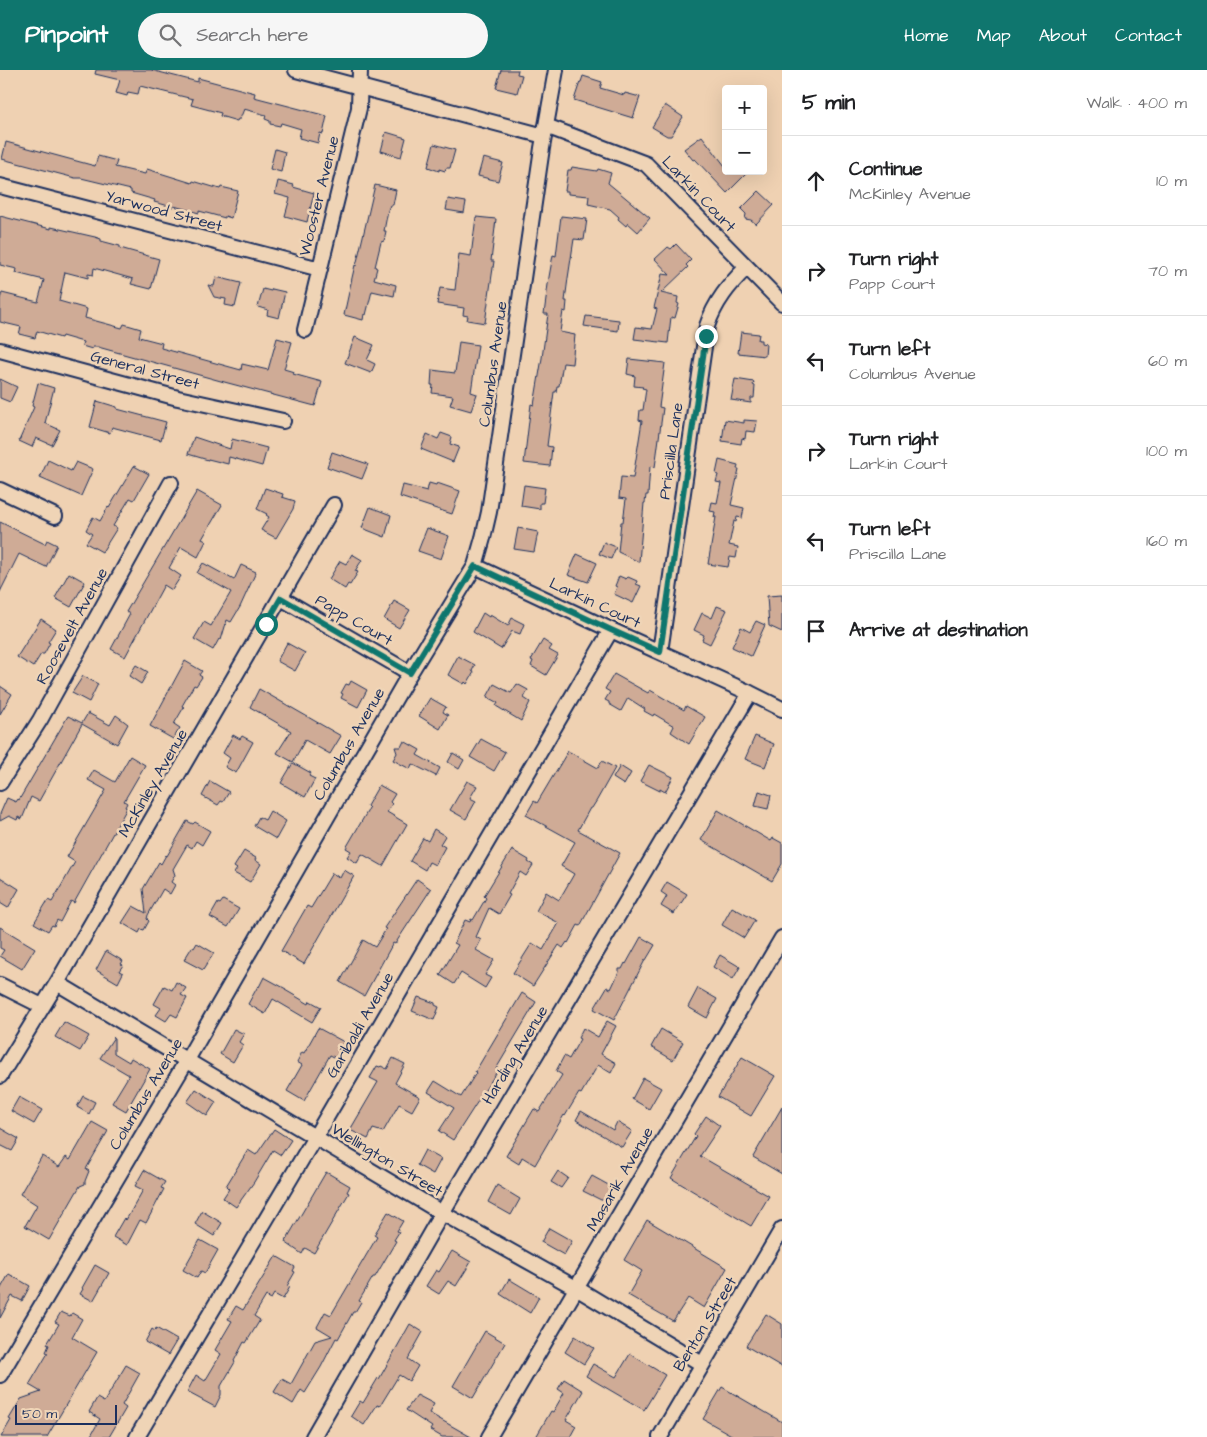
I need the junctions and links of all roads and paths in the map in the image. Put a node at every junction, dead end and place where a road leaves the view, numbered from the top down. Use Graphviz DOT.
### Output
graph roads {
  1 [pos="296,70"];
  2 [pos="360,70"];
  3 [pos="556,70"];
  4 [pos="359,86"];
  5 [pos="545,131"];
  6 [pos="0,186"];
  7 [pos="746,268"];
  8 [pos="320,269"];
  9 [pos="782,303"];
  10 [pos="305,330"];
  11 [pos="0,350"];
  12 [pos="283,422"];
  13 [pos="171,483"];
  14 [pos="0,490"];
  15 [pos="334,505"];
  16 [pos="55,516"];
  17 [pos="475,566"];
  18 [pos="281,598"];
  19 [pos="611,630"];
  20 [pos="660,652"];
  21 [pos="410,673"];
  22 [pos="750,693"];
  23 [pos="782,709"];
  24 [pos="0,783"];
  25 [pos="782,938"];
  26 [pos="57,983"];
  27 [pos="0,985"];
  28 [pos="42,1006"];
  29 [pos="187,1060"];
  30 [pos="0,1076"];
  31 [pos="314,1137"];
  32 [pos="442,1212"];
  33 [pos="782,1228"];
  34 [pos="576,1288"];
  35 [pos="702,1364"];
  36 [pos="0,1375"];
  37 [pos="137,1437"];
  38 [pos="313,1437"];
  39 [pos="489,1437"];
  40 [pos="660,1437"];
  1 -- 4 [label="street, Larkin Court"];
  2 -- 4 [label="street, Wooster Avenue"];
  3 -- 5 [label="street, Columbus Avenue"];
  4 -- 5 [label="street, Larkin Court"];
  4 -- 8 [label="street, Wooster Avenue"];
  5 -- 7 [label="street, Larkin Court"];
  5 -- 17 [label="street, Columbus Avenue"];
  6 -- 8 [label="street, Yarwood Street"];
  7 -- 9 [label="street, Larkin Court"];
  7 -- 20 [label="street, Priscilla Lane"];
  8 -- 10 [label="street, Wooster Avenue"];
  11 -- 12 [label="street, General Street"];
  13 -- 24 [label="street, Roosevelt Avenue"];
  14 -- 16 [label="street"];
  15 -- 18 [label="street, McKinley Avenue"];
  17 -- 19 [label="street, Larkin Court"];
  17 -- 21 [label="street, Columbus Avenue"];
  18 -- 21 [label="street, Papp Court"];
  18 -- 26 [label="street, McKinley Avenue"];
  19 -- 20 [label="street, Larkin Court"];
  19 -- 31 [label="street, Garibaldi Avenue"];
  20 -- 22 [label="street, Larkin Court"];
  21 -- 29 [label="street, Columbus Avenue"];
  22 -- 23 [label="street, Larkin Court"];
  22 -- 32 [label="street, Harding Avenue"];
  25 -- 34 [label="street, Masarik Avenue"];
  26 -- 28 [label="street, McKinley Avenue"];
  26 -- 29 [label="street, Wellington Street"];
  27 -- 28 [label="street"];
  28 -- 30 [label="street, McKinley Avenue"];
  29 -- 31 [label="street, Wellington Street"];
  29 -- 36 [label="street, Columbus Avenue"];
  31 -- 32 [label="street, Wellington Street"];
  31 -- 37 [label="street, Garibaldi Avenue"];
  32 -- 34 [label="street, Wellington Street"];
  32 -- 38 [label="street, Harding Avenue"];
  33 -- 35 [label="street, Benton Street"];
  34 -- 35 [label="street, Wellington Street"];
  34 -- 39 [label="street, Masarik Avenue"];
  35 -- 40 [label="street, Benton Street"];
}
